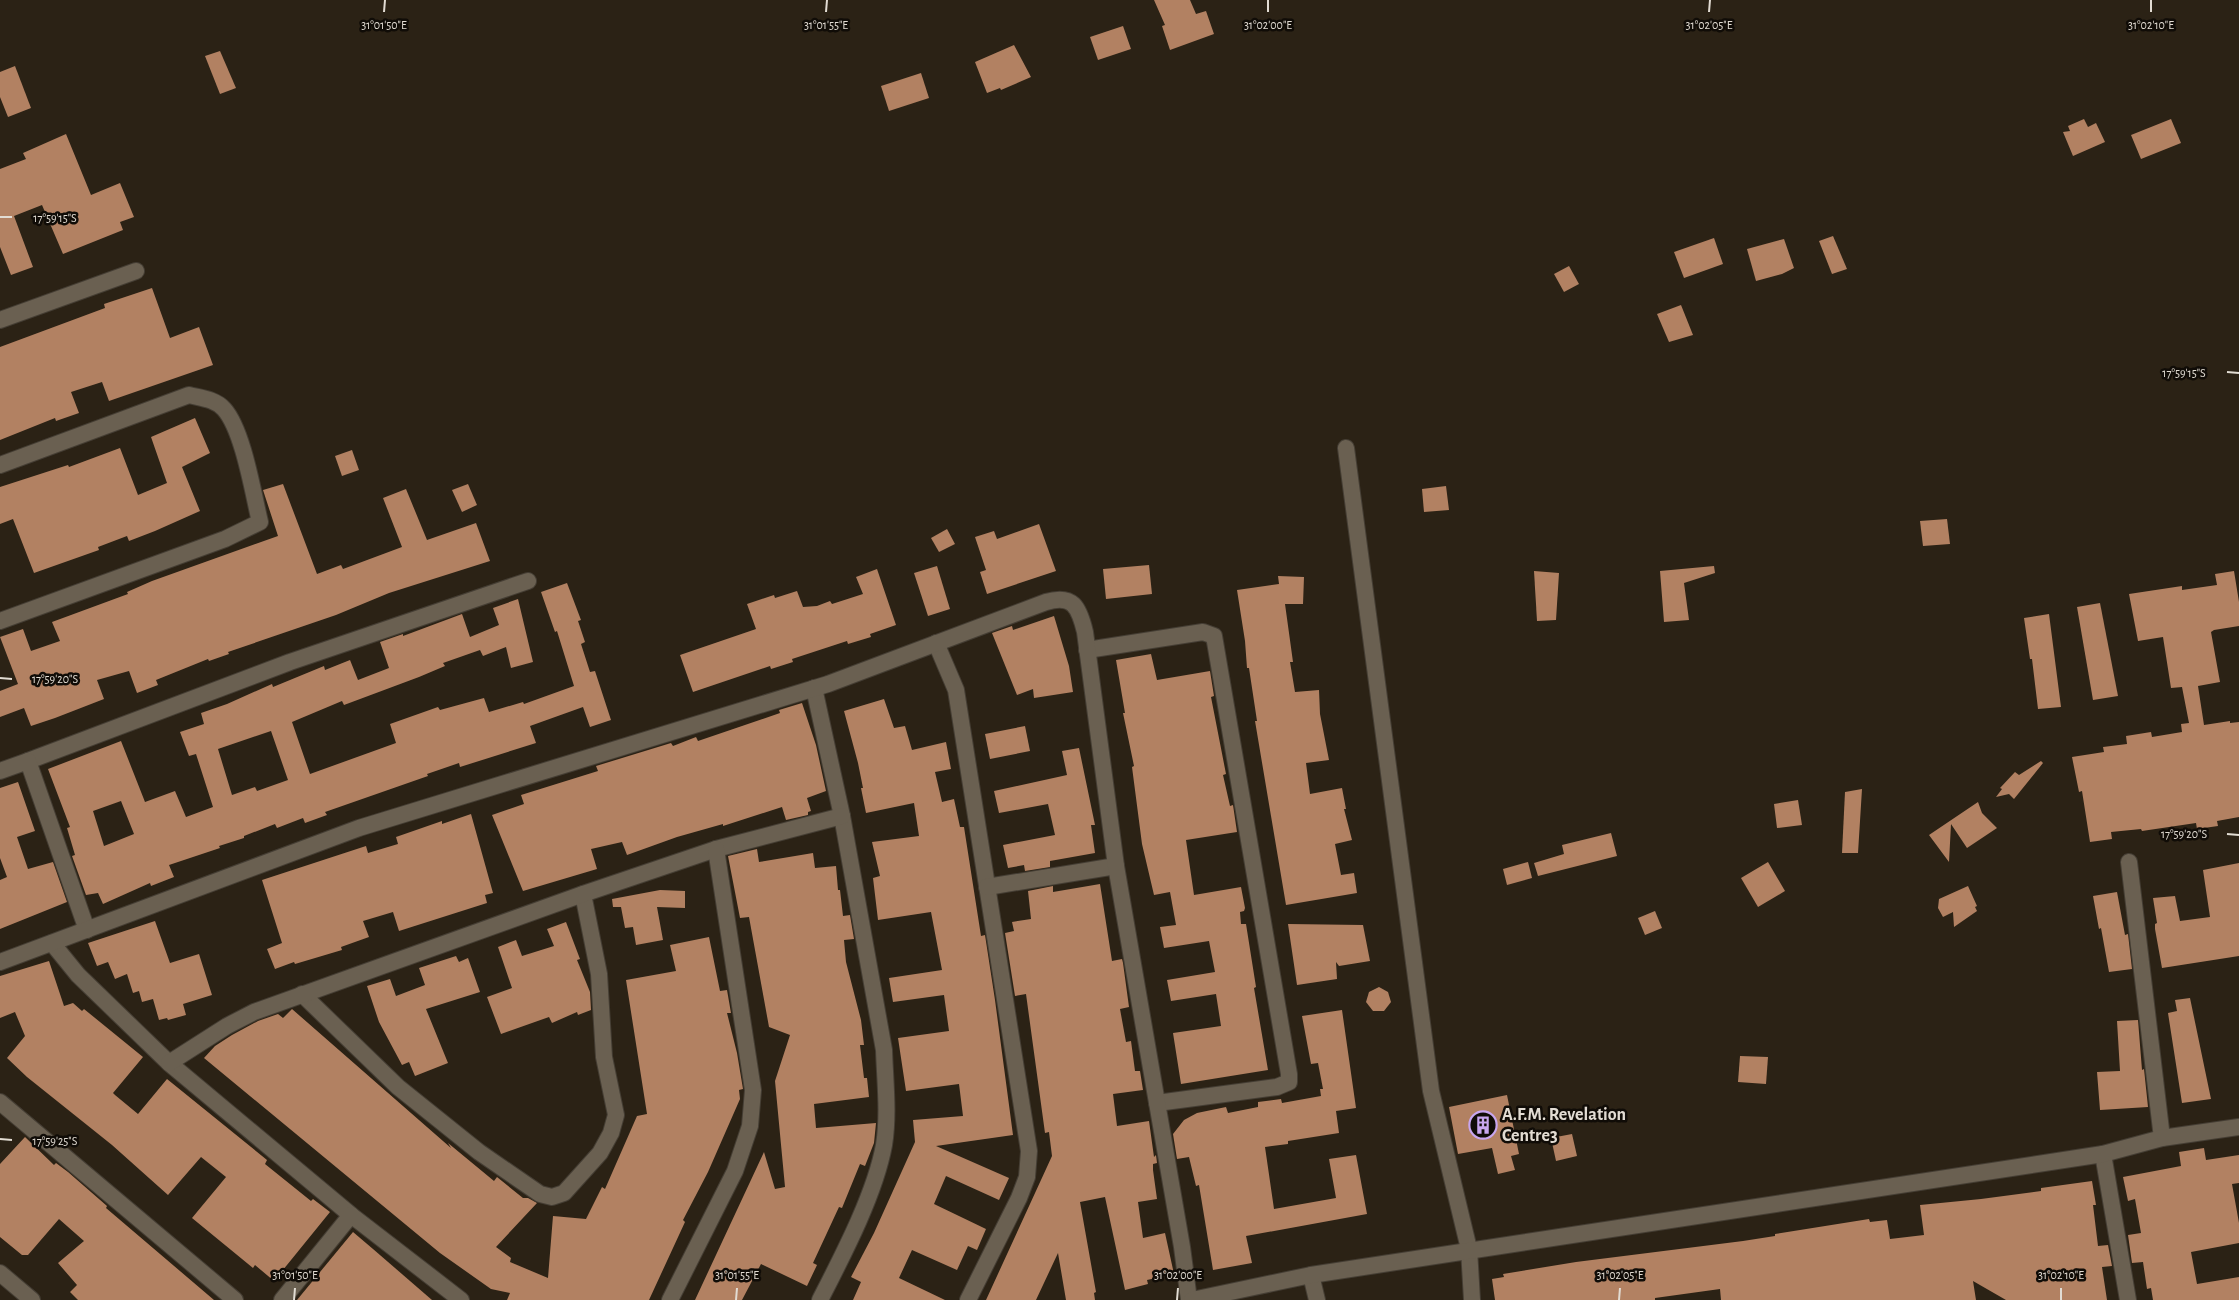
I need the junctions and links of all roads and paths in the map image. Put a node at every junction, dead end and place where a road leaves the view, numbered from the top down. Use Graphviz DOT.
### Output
graph roads {
  1 [pos="136,271"];
  2 [pos="0,320"];
  3 [pos="1346,448"];
  4 [pos="0,465"];
  5 [pos="528,581"];
  6 [pos="0,621"];
  7 [pos="936,643"];
  8 [pos="1087,650"];
  9 [pos="814,688"];
  10 [pos="28,761"];
  11 [pos="0,771"];
  12 [pos="842,816"];
  13 [pos="716,849"];
  14 [pos="2129,862"];
  15 [pos="1116,866"];
  16 [pos="987,887"];
  17 [pos="583,894"];
  18 [pos="87,930"];
  19 [pos="52,943"];
  20 [pos="0,962"];
  21 [pos="302,994"];
  22 [pos="169,1063"];
  23 [pos="0,1102"];
  24 [pos="1157,1103"];
  25 [pos="2239,1126"];
  26 [pos="2162,1138"];
  27 [pos="2103,1154"];
  28 [pos="351,1215"];
  29 [pos="1469,1250"];
  30 [pos="0,1273"];
  31 [pos="1311,1275"];
  32 [pos="32,1300"];
  33 [pos="236,1300"];
  34 [pos="282,1300"];
  35 [pos="460,1300"];
  36 [pos="670,1300"];
  37 [pos="820,1300"];
  38 [pos="968,1300"];
  39 [pos="1190,1300"];
  40 [pos="1317,1300"];
  41 [pos="1472,1300"];
  42 [pos="2128,1300"];
  1 -- 2 [label="street"];
  3 -- 29 [label="street"];
  4 -- 6 [label="street"];
  5 -- 10 [label="street"];
  7 -- 8 [label="street"];
  7 -- 9 [label="street"];
  7 -- 16 [label="street"];
  8 -- 15 [label="street"];
  8 -- 24 [label="street"];
  9 -- 12 [label="street"];
  9 -- 18 [label="street"];
  10 -- 11 [label="street"];
  10 -- 18 [label="street"];
  12 -- 13 [label="street"];
  12 -- 37 [label="street"];
  13 -- 17 [label="street"];
  13 -- 36 [label="street"];
  14 -- 26 [label="street"];
  15 -- 16 [label="street"];
  15 -- 24 [label="street"];
  16 -- 38 [label="street"];
  17 -- 21 [label="street"];
  17 -- 21 [label="street"];
  18 -- 19 [label="street"];
  19 -- 20 [label="street"];
  19 -- 22 [label="street"];
  21 -- 22 [label="street"];
  22 -- 28 [label="street"];
  23 -- 33 [label="street"];
  24 -- 39 [label="street"];
  25 -- 26 [label="street"];
  26 -- 27 [label="street"];
  27 -- 29 [label="street"];
  27 -- 42 [label="street"];
  28 -- 34 [label="street"];
  28 -- 35 [label="street"];
  29 -- 31 [label="street"];
  29 -- 41 [label="street"];
  30 -- 32 [label="street"];
  31 -- 39 [label="street"];
  31 -- 40 [label="street"];
}
